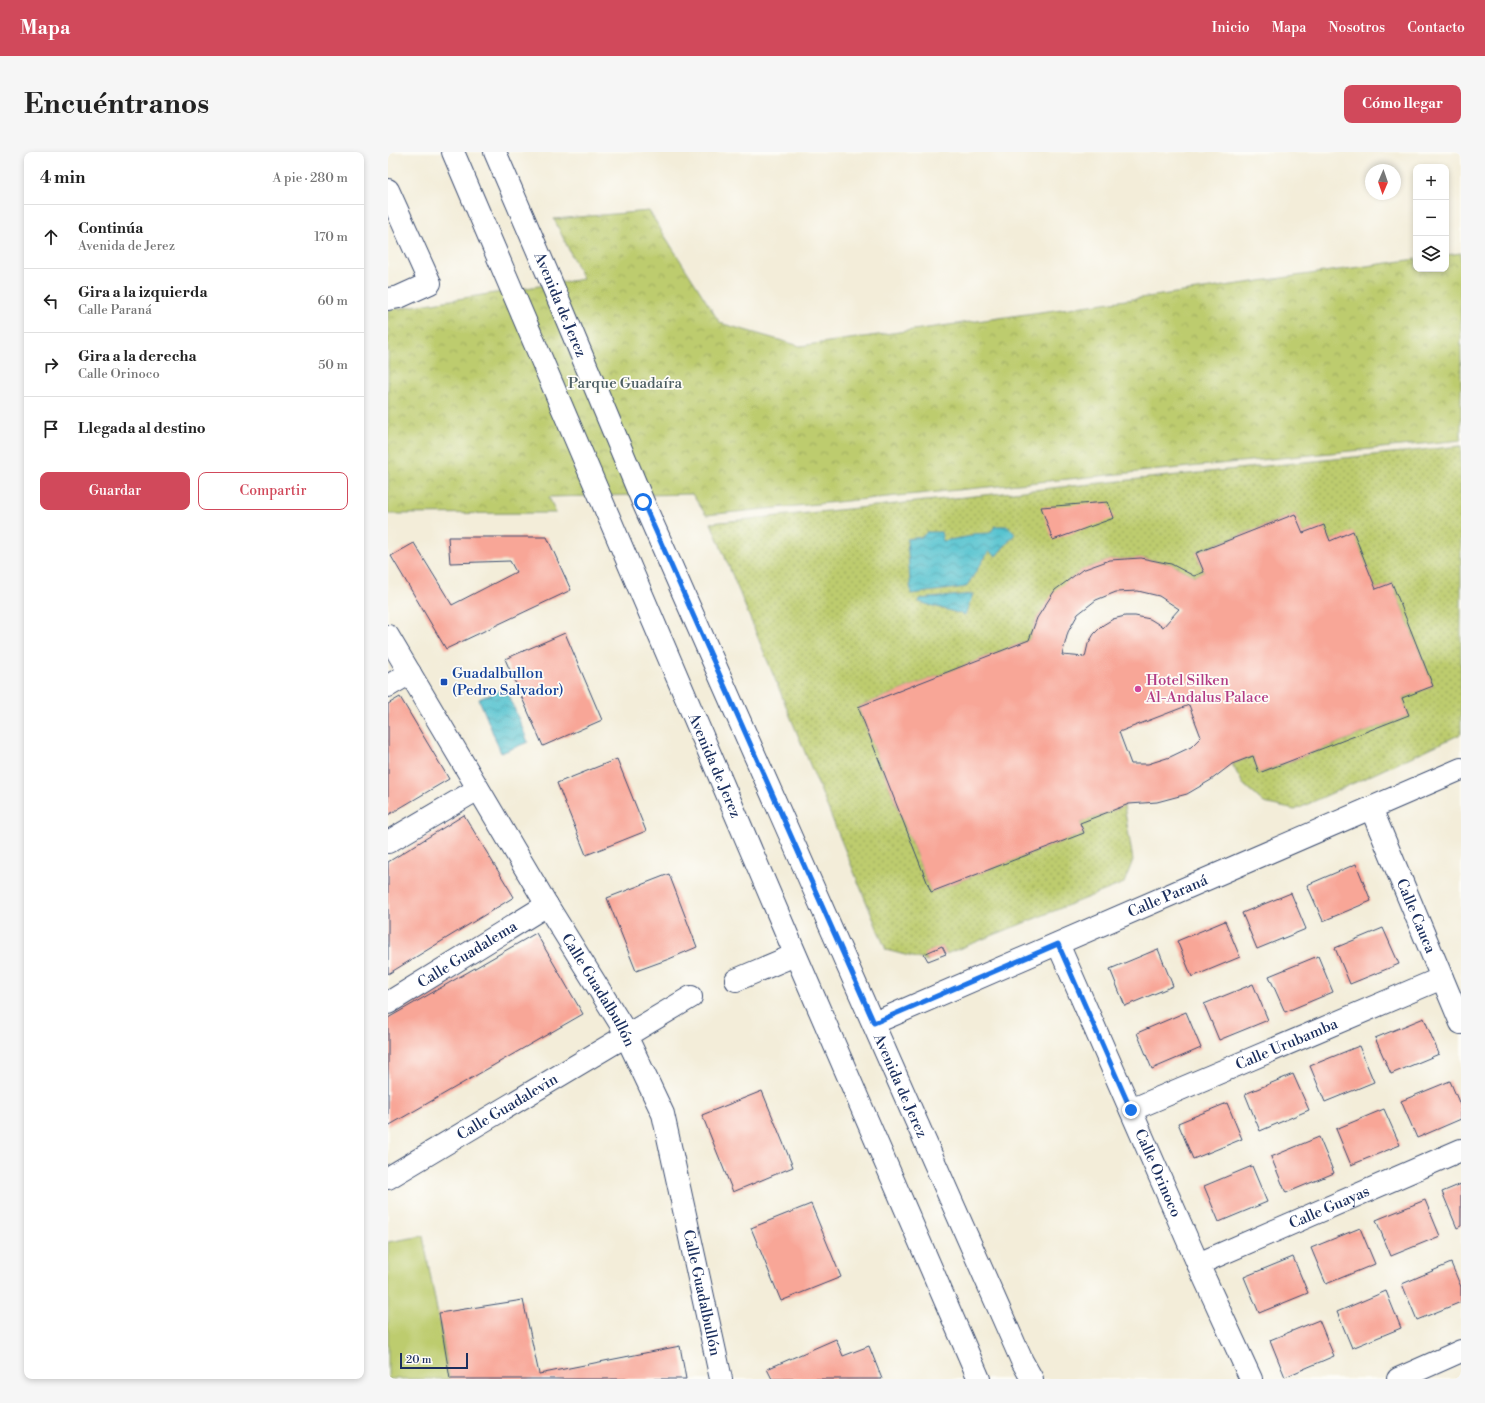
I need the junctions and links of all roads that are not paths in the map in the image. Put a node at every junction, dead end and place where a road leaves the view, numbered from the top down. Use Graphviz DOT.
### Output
graph roads {
  1 [pos="452,152"];
  2 [pos="495,152"];
  3 [pos="388,190"];
  4 [pos="388,299"];
  5 [pos="388,636"];
  6 [pos="410,673"];
  7 [pos="388,686"];
  8 [pos="1461,769"];
  9 [pos="478,789"];
  10 [pos="1371,808"];
  11 [pos="388,842"];
  12 [pos="547,905"];
  13 [pos="1058,944"];
  14 [pos="795,954"];
  15 [pos="1442,978"];
  16 [pos="736,980"];
  17 [pos="691,997"];
  18 [pos="388,1003"];
  19 [pos="874,1023"];
  20 [pos="1461,1023"];
  21 [pos="626,1034"];
  22 [pos="1131,1110"];
  23 [pos="1461,1150"];
  24 [pos="388,1178"];
  25 [pos="1198,1264"];
  26 [pos="1461,1351"];
  27 [pos="721,1379"];
  28 [pos="979,1379"];
  29 [pos="1032,1379"];
  30 [pos="1251,1379"];
  31 [pos="1398,1379"];
  1 -- 14 [label="street, Avenida de Jerez"];
  2 -- 19 [label="street, Avenida de Jerez"];
  3 -- 4 [label="street"];
  5 -- 6 [label="street, Calle Guadalbullón"];
  6 -- 7 [label="street"];
  6 -- 9 [label="street, Calle Guadalbullón"];
  8 -- 10 [label="street, Calle Paraná"];
  9 -- 11 [label="street"];
  9 -- 12 [label="street, Calle Guadalbullón"];
  10 -- 13 [label="street, Calle Paraná"];
  10 -- 15 [label="street, Calle Cauca"];
  12 -- 18 [label="street, Calle Guadalema"];
  12 -- 21 [label="street, Calle Guadalbullón"];
  13 -- 19 [label="street, Calle Paraná"];
  13 -- 22 [label="street, Calle Orinoco"];
  14 -- 16 [label="street"];
  14 -- 28 [label="street, Avenida de Jerez"];
  15 -- 20 [label="street, Calle Cauca"];
  15 -- 22 [label="street, Calle Urubamba"];
  17 -- 21 [label="street, Calle Guadalevin"];
  19 -- 29 [label="street, Avenida de Jerez"];
  21 -- 24 [label="street, Calle Guadalevin"];
  21 -- 27 [label="street, Calle Guadalbullón"];
  22 -- 25 [label="street, Calle Orinoco"];
  23 -- 25 [label="street, Calle Guayas"];
  25 -- 30 [label="street, Calle Orinoco"];
  26 -- 31 [label="street"];
}
